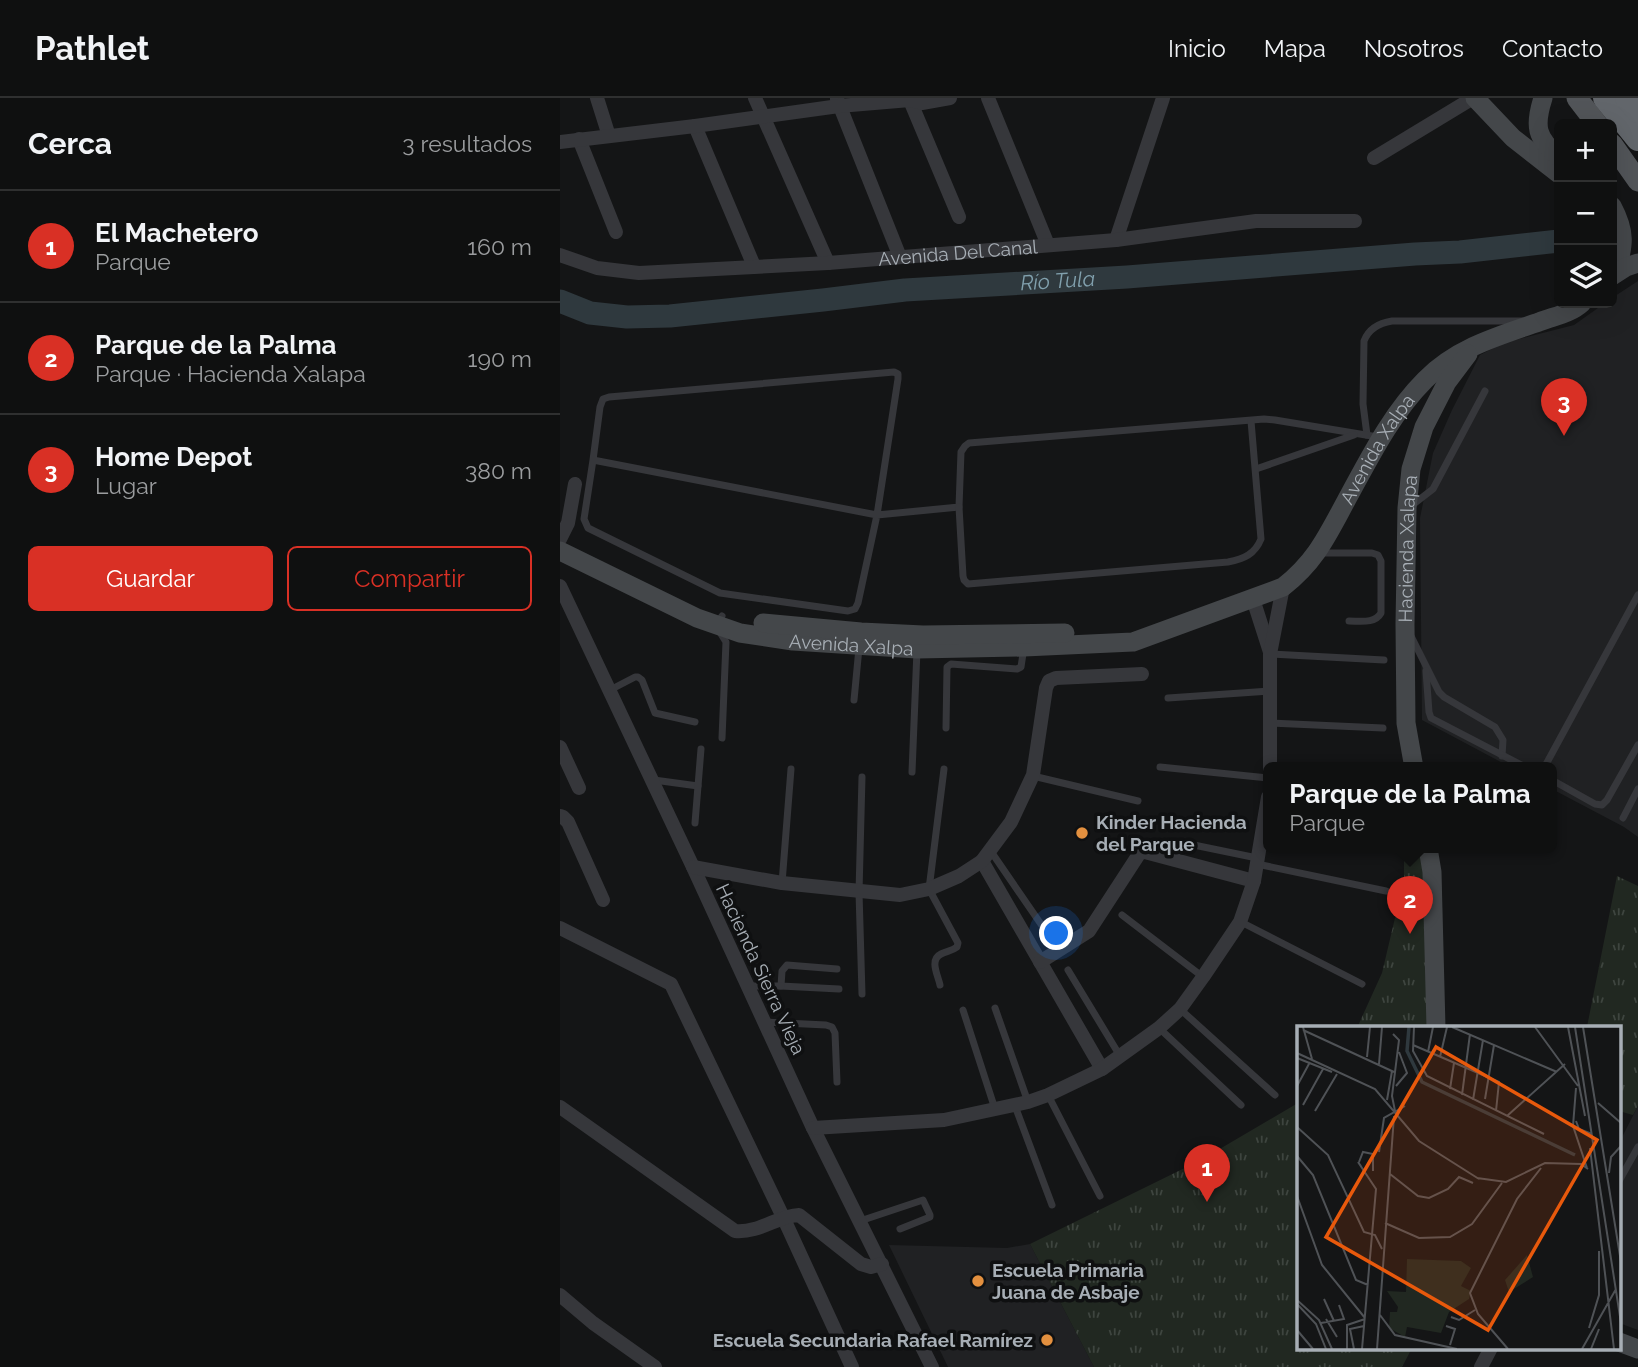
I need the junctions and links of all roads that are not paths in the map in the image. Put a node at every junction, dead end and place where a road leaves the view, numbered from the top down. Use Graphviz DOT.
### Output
graph roads {
  1 [pos="597,98"];
  2 [pos="755,98"];
  3 [pos="950,98"];
  4 [pos="988,98"];
  5 [pos="1164,98"];
  6 [pos="1474,98"];
  7 [pos="1543,98"];
  8 [pos="910,99"];
  9 [pos="838,102"];
  10 [pos="1601,106"];
  11 [pos="1638,111"];
  12 [pos="763,117"];
  13 [pos="695,127"];
  14 [pos="609,136"];
  15 [pos="579,139"];
  16 [pos="1638,139"];
  17 [pos="560,142"];
  18 [pos="1617,151"];
  19 [pos="1554,153"];
  20 [pos="1374,158"];
  21 [pos="1554,170"];
  22 [pos="1638,181"];
  23 [pos="959,217"];
  24 [pos="1355,221"];
  25 [pos="1617,224"];
  26 [pos="616,232"];
  27 [pos="1116,240"];
  28 [pos="1638,241"];
  29 [pos="1048,245"];
  30 [pos="560,255"];
  31 [pos="900,257"];
  32 [pos="828,263"];
  33 [pos="1638,263"];
  34 [pos="754,266"];
  35 [pos="1617,266"];
  36 [pos="1617,274"];
  37 [pos="1575,308"];
  38 [pos="1542,321"];
  39 [pos="1475,345"];
  40 [pos="1485,391"];
  41 [pos="1251,421"];
  42 [pos="1357,434"];
  43 [pos="1374,436"];
  44 [pos="593,460"];
  45 [pos="1256,469"];
  46 [pos="576,484"];
  47 [pos="959,507"];
  48 [pos="1408,508"];
  49 [pos="877,515"];
  50 [pos="560,539"];
  51 [pos="560,551"];
  52 [pos="1318,553"];
  53 [pos="560,586"];
  54 [pos="1283,587"];
  55 [pos="1638,595"];
  56 [pos="1253,599"];
  57 [pos="719,621"];
  58 [pos="1349,621"];
  59 [pos="1405,624"];
  60 [pos="860,639"];
  61 [pos="1024,640"];
  62 [pos="918,642"];
  63 [pos="1270,654"];
  64 [pos="1384,660"];
  65 [pos="1426,663"];
  66 [pos="1142,674"];
  67 [pos="610,690"];
  68 [pos="1270,691"];
  69 [pos="1168,698"];
  70 [pos="853,700"];
  71 [pos="695,722"];
  72 [pos="1270,723"];
  73 [pos="946,728"];
  74 [pos="1383,728"];
  75 [pos="722,738"];
  76 [pos="1638,745"];
  77 [pos="560,747"];
  78 [pos="701,750"];
  79 [pos="1502,756"];
  80 [pos="1270,762"];
  81 [pos="1413,762"];
  82 [pos="1514,762"];
  83 [pos="1547,762"];
  84 [pos="1160,767"];
  85 [pos="791,769"];
  86 [pos="944,769"];
  87 [pos="912,772"];
  88 [pos="1033,775"];
  89 [pos="862,777"];
  90 [pos="1263,777"];
  91 [pos="652,780"];
  92 [pos="1557,783"];
  93 [pos="698,786"];
  94 [pos="579,788"];
  95 [pos="1638,789"];
  96 [pos="1138,801"];
  97 [pos="560,816"];
  98 [pos="1623,818"];
  99 [pos="695,823"];
  100 [pos="1263,829"];
  101 [pos="1189,844"];
  102 [pos="1429,853"];
  103 [pos="986,856"];
  104 [pos="1258,861"];
  105 [pos="693,867"];
  106 [pos="1254,881"];
  107 [pos="782,883"];
  108 [pos="929,889"];
  109 [pos="859,891"];
  110 [pos="1386,891"];
  111 [pos="603,900"];
  112 [pos="1122,915"];
  113 [pos="1240,922"];
  114 [pos="560,928"];
  115 [pos="1045,930"];
  116 [pos="1040,962"];
  117 [pos="837,969"];
  118 [pos="1068,970"];
  119 [pos="1203,977"];
  120 [pos="1362,984"];
  121 [pos="940,985"];
  122 [pos="747,986"];
  123 [pos="781,986"];
  124 [pos="839,989"];
  125 [pos="862,994"];
  126 [pos="995,1008"];
  127 [pos="1180,1009"];
  128 [pos="963,1010"];
  129 [pos="764,1023"];
  130 [pos="1436,1026"];
  131 [pos="1159,1028"];
  132 [pos="1120,1056"];
  133 [pos="1102,1069"];
  134 [pos="837,1083"];
  135 [pos="1048,1095"];
  136 [pos="1275,1095"];
  137 [pos="1021,1104"];
  138 [pos="1241,1105"];
  139 [pos="560,1107"];
  140 [pos="995,1110"];
  141 [pos="813,1128"];
  142 [pos="1638,1147"];
  143 [pos="1620,1179"];
  144 [pos="1100,1196"];
  145 [pos="1052,1205"];
  146 [pos="784,1219"];
  147 [pos="860,1221"];
  148 [pos="900,1229"];
  149 [pos="882,1264"];
  150 [pos="560,1295"];
  151 [pos="1620,1342"];
  152 [pos="1638,1349"];
  153 [pos="1490,1350"];
  154 [pos="655,1367"];
  155 [pos="852,1367"];
  156 [pos="932,1367"];
  157 [pos="1481,1367"];
  1 -- 14 [label="street"];
  2 -- 12 [label="street"];
  3 -- 8 [label="street"];
  4 -- 29 [label="street"];
  5 -- 27 [label="street"];
  6 -- 20 [label="street"];
  6 -- 21 [label="main road"];
  7 -- 19 [label="main road"];
  8 -- 9 [label="street"];
  8 -- 23 [label="street"];
  9 -- 12 [label="street"];
  9 -- 31 [label="street"];
  10 -- 11 [label="highway"];
  10 -- 16 [label="highway"];
  12 -- 13 [label="street"];
  12 -- 32 [label="street"];
  13 -- 14 [label="street"];
  13 -- 34 [label="street"];
  14 -- 15 [label="street"];
  15 -- 17 [label="street"];
  15 -- 26 [label="street"];
  18 -- 22 [label="main road"];
  24 -- 27 [label="street, Avenida Del Canal"];
  25 -- 28 [label="main road"];
  25 -- 35 [label="main road"];
  27 -- 29 [label="street, Avenida Del Canal"];
  29 -- 31 [label="street, Avenida Del Canal"];
  30 -- 34 [label="street, Avenida Del Canal"];
  31 -- 32 [label="street, Avenida Del Canal"];
  32 -- 34 [label="street, Avenida Del Canal"];
  33 -- 36 [label="main road"];
  37 -- 38 [label="main road, Avenida Xalpa"];
  38 -- 39 [label="main road, Avenida Xalpa"];
  38 -- 43 [label="lane"];
  39 -- 43 [label="main road, Avenida Xalpa"];
  39 -- 48 [label="main road, Hacienda Xalapa"];
  40 -- 48 [label="lane"];
  41 -- 42 [label="lane"];
  41 -- 45 [label="lane"];
  41 -- 47 [label="lane"];
  42 -- 43 [label="lane"];
  42 -- 45 [label="lane"];
  43 -- 52 [label="main road, Avenida Xalpa"];
  44 -- 49 [label="lane"];
  44 -- 49 [label="lane"];
  44 -- 49 [label="lane"];
  45 -- 47 [label="lane"];
  46 -- 50 [label="street"];
  47 -- 49 [label="lane"];
  48 -- 59 [label="main road, Hacienda Xalapa"];
  50 -- 57 [label="main road, Avenida Xalpa"];
  51 -- 57 [label="main road, Avenida Xalpa"];
  52 -- 54 [label="main road, Avenida Xalpa"];
  52 -- 58 [label="lane"];
  53 -- 67 [label="street, Hacienda Sierra Vieja"];
  54 -- 56 [label="main road, Avenida Xalpa"];
  54 -- 63 [label="street"];
  55 -- 83 [label="lane"];
  56 -- 61 [label="main road, Avenida Xalpa"];
  56 -- 63 [label="street"];
  57 -- 60 [label="main road, Avenida Xalpa"];
  57 -- 75 [label="lane"];
  59 -- 65 [label="lane"];
  59 -- 81 [label="main road, Hacienda Xalapa"];
  60 -- 62 [label="main road, Avenida Xalpa"];
  60 -- 70 [label="lane"];
  61 -- 62 [label="main road, Avenida Xalpa"];
  61 -- 73 [label="lane"];
  62 -- 87 [label="lane"];
  63 -- 64 [label="lane"];
  63 -- 68 [label="street"];
  65 -- 79 [label="lane"];
  65 -- 79 [label="lane"];
  66 -- 88 [label="street"];
  67 -- 71 [label="lane"];
  67 -- 91 [label="street, Hacienda Sierra Vieja"];
  68 -- 69 [label="lane"];
  68 -- 72 [label="street"];
  72 -- 74 [label="lane"];
  72 -- 80 [label="street"];
  76 -- 92 [label="lane"];
  77 -- 94 [label="street"];
  78 -- 93 [label="lane"];
  79 -- 82 [label="lane"];
  84 -- 90 [label="lane"];
  85 -- 107 [label="lane"];
  86 -- 108 [label="lane"];
  88 -- 96 [label="lane"];
  88 -- 103 [label="street"];
  89 -- 109 [label="lane"];
  91 -- 93 [label="lane"];
  91 -- 105 [label="street, Hacienda Sierra Vieja"];
  93 -- 99 [label="lane"];
  95 -- 98 [label="lane"];
  97 -- 111 [label="street"];
  100 -- 104 [label="street"];
  101 -- 104 [label="lane"];
  102 -- 130 [label="main road"];
  103 -- 108 [label="street"];
  103 -- 115 [label="lane"];
  103 -- 116 [label="street"];
  104 -- 106 [label="street"];
  104 -- 110 [label="lane"];
  105 -- 107 [label="street"];
  105 -- 122 [label="street, Hacienda Sierra Vieja"];
  106 -- 113 [label="street"];
  106 -- 116 [label="street"];
  107 -- 109 [label="street"];
  108 -- 109 [label="street"];
  108 -- 121 [label="lane"];
  109 -- 125 [label="lane"];
  112 -- 119 [label="lane"];
  113 -- 119 [label="street"];
  113 -- 120 [label="lane"];
  114 -- 146 [label="street"];
  116 -- 133 [label="street"];
  117 -- 123 [label="lane"];
  118 -- 132 [label="lane"];
  119 -- 127 [label="street"];
  122 -- 123 [label="lane"];
  122 -- 129 [label="street, Hacienda Sierra Vieja"];
  123 -- 124 [label="lane"];
  126 -- 137 [label="lane"];
  127 -- 131 [label="street"];
  127 -- 136 [label="lane"];
  128 -- 140 [label="lane"];
  129 -- 134 [label="lane"];
  129 -- 141 [label="street, Hacienda Sierra Vieja"];
  131 -- 132 [label="street"];
  131 -- 138 [label="lane"];
  132 -- 133 [label="street"];
  133 -- 135 [label="street"];
  135 -- 137 [label="street"];
  135 -- 144 [label="lane"];
  137 -- 140 [label="street"];
  137 -- 145 [label="lane"];
  139 -- 146 [label="street"];
  140 -- 141 [label="street"];
  141 -- 147 [label="street, Hacienda Sierra Vieja"];
  142 -- 143 [label="lane"];
  146 -- 149 [label="street"];
  146 -- 155 [label="street"];
  147 -- 148 [label="lane"];
  147 -- 149 [label="street, Hacienda Sierra Vieja"];
  149 -- 156 [label="street, Hacienda Sierra Vieja"];
  150 -- 154 [label="street"];
  151 -- 152 [label="main road"];
  153 -- 157 [label="street"];
}
